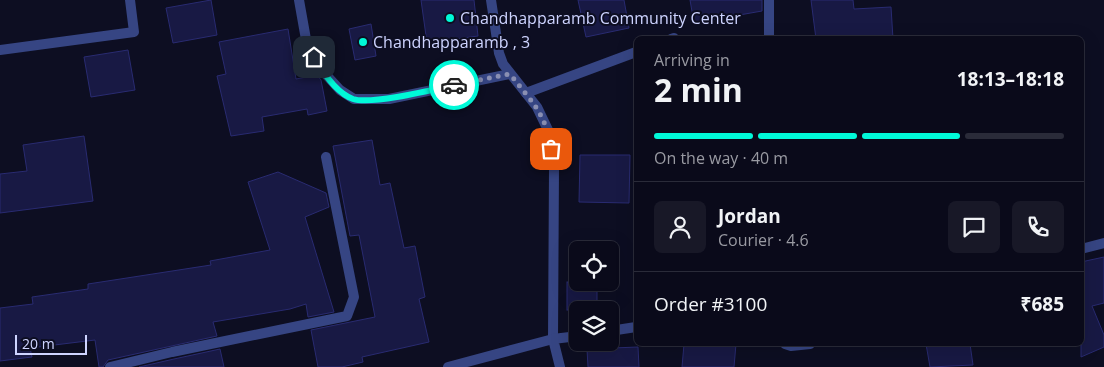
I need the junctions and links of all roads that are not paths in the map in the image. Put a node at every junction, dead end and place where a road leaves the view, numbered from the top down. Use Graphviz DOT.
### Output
graph roads {
  1 [pos="130,0"];
  2 [pos="299,0"];
  3 [pos="491,0"];
  4 [pos="769,0"];
  5 [pos="769,36"];
  6 [pos="0,50"];
  7 [pos="634,53"];
  8 [pos="510,74"];
  9 [pos="526,93"];
  10 [pos="326,157"];
  11 [pos="1104,244"];
  12 [pos="1084,249"];
  13 [pos="634,327"];
  14 [pos="619,330"];
  15 [pos="569,337"];
  16 [pos="553,339"];
  17 [pos="110,367"];
  18 [pos="448,367"];
  19 [pos="560,367"];
  1 -- 6 [label="street"];
  2 -- 8 [label="street"];
  3 -- 8 [label="street"];
  4 -- 5 [label="street"];
  7 -- 9 [label="street"];
  8 -- 9 [label="street"];
  9 -- 16 [label="street"];
  10 -- 17 [label="street"];
  11 -- 12 [label="street"];
  13 -- 14 [label="street"];
  15 -- 16 [label="street"];
  16 -- 18 [label="street"];
  16 -- 19 [label="street"];
}
